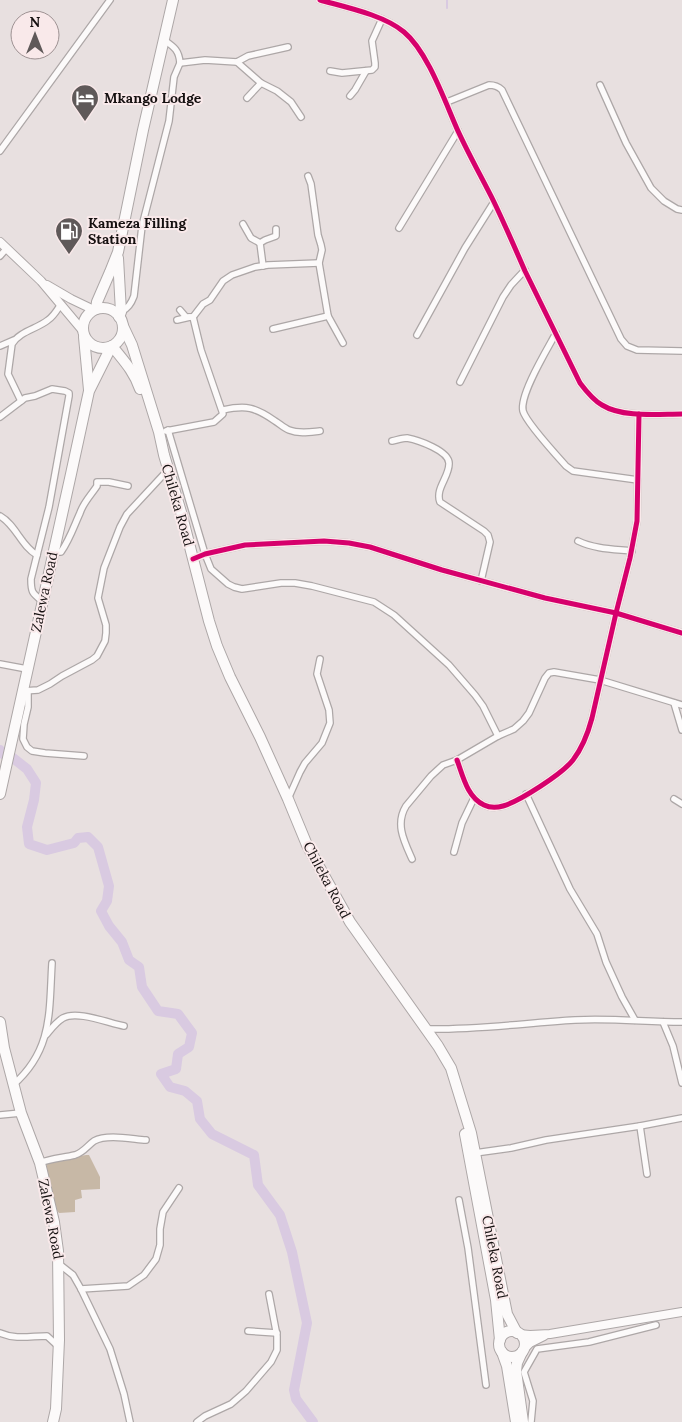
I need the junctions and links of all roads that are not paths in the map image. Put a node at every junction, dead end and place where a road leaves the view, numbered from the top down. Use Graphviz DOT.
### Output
graph roads {
  1 [pos="110,0"];
  2 [pos="173,0"];
  3 [pos="320,0"];
  4 [pos="382,19"];
  5 [pos="164,40"];
  6 [pos="288,47"];
  7 [pos="237,62"];
  8 [pos="180,63"];
  9 [pos="330,71"];
  10 [pos="366,71"];
  11 [pos="261,83"];
  12 [pos="600,85"];
  13 [pos="350,96"];
  14 [pos="247,98"];
  15 [pos="447,102"];
  16 [pos="302,117"];
  17 [pos="458,131"];
  18 [pos="0,151"];
  19 [pos="308,176"];
  20 [pos="494,202"];
  21 [pos="682,210"];
  22 [pos="244,224"];
  23 [pos="399,228"];
  24 [pos="276,229"];
  25 [pos="0,242"];
  26 [pos="260,243"];
  27 [pos="7,248"];
  28 [pos="118,252"];
  29 [pos="0,256"];
  30 [pos="319,263"];
  31 [pos="263,266"];
  32 [pos="525,270"];
  33 [pos="41,282"];
  34 [pos="61,304"];
  35 [pos="95,310"];
  36 [pos="180,310"];
  37 [pos="328,316"];
  38 [pos="191,317"];
  39 [pos="121,318"];
  40 [pos="177,320"];
  41 [pos="273,329"];
  42 [pos="556,333"];
  43 [pos="83,334"];
  44 [pos="417,335"];
  45 [pos="14,340"];
  46 [pos="343,343"];
  47 [pos="0,346"];
  48 [pos="111,347"];
  49 [pos="682,351"];
  50 [pos="460,382"];
  51 [pos="89,391"];
  52 [pos="21,401"];
  53 [pos="222,410"];
  54 [pos="640,414"];
  55 [pos="682,414"];
  56 [pos="0,417"];
  57 [pos="320,430"];
  58 [pos="163,431"];
  59 [pos="392,441"];
  60 [pos="164,473"];
  61 [pos="638,480"];
  62 [pos="128,486"];
  63 [pos="0,516"];
  64 [pos="578,541"];
  65 [pos="632,551"];
  66 [pos="53,552"];
  67 [pos="205,554"];
  68 [pos="37,555"];
  69 [pos="193,559"];
  70 [pos="480,581"];
  71 [pos="42,601"];
  72 [pos="616,613"];
  73 [pos="682,633"];
  74 [pos="320,659"];
  75 [pos="0,664"];
  76 [pos="28,669"];
  77 [pos="600,680"];
  78 [pos="26,691"];
  79 [pos="674,703"];
  80 [pos="682,705"];
  81 [pos="682,730"];
  82 [pos="498,736"];
  83 [pos="84,756"];
  84 [pos="457,760"];
  85 [pos="0,794"];
  86 [pos="526,794"];
  87 [pos="474,798"];
  88 [pos="288,799"];
  89 [pos="674,799"];
  90 [pos="682,804"];
  91 [pos="454,852"];
  92 [pos="412,859"];
  93 [pos="52,963"];
  94 [pos="635,1020"];
  95 [pos="0,1022"];
  96 [pos="663,1022"];
  97 [pos="682,1022"];
  98 [pos="124,1026"];
  99 [pos="426,1029"];
  100 [pos="46,1035"];
  101 [pos="682,1083"];
  102 [pos="13,1085"];
  103 [pos="21,1113"];
  104 [pos="0,1114"];
  105 [pos="682,1118"];
  106 [pos="640,1126"];
  107 [pos="146,1140"];
  108 [pos="472,1153"];
  109 [pos="40,1162"];
  110 [pos="647,1174"];
  111 [pos="179,1188"];
  112 [pos="459,1200"];
  113 [pos="59,1264"];
  114 [pos="81,1289"];
  115 [pos="269,1294"];
  116 [pos="682,1312"];
  117 [pos="656,1325"];
  118 [pos="248,1331"];
  119 [pos="0,1333"];
  120 [pos="276,1333"];
  121 [pos="518,1333"];
  122 [pos="550,1334"];
  123 [pos="500,1340"];
  124 [pos="59,1347"];
  125 [pos="523,1350"];
  126 [pos="502,1352"];
  127 [pos="486,1385"];
  128 [pos="53,1422"];
  129 [pos="130,1422"];
  130 [pos="197,1422"];
  131 [pos="516,1422"];
  132 [pos="523,1422"];
  133 [pos="531,1422"];
  1 -- 18 [label="street"];
  2 -- 5 [label="highway"];
  3 -- 4 [label="street"];
  4 -- 10 [label="street"];
  4 -- 15 [label="street"];
  5 -- 8 [label="street"];
  5 -- 28 [label="highway"];
  6 -- 7 [label="street"];
  7 -- 8 [label="street"];
  7 -- 11 [label="street"];
  8 -- 39 [label="street"];
  9 -- 10 [label="street"];
  10 -- 13 [label="street"];
  11 -- 14 [label="street"];
  11 -- 16 [label="street"];
  12 -- 21 [label="street"];
  15 -- 17 [label="street"];
  15 -- 49 [label="street"];
  17 -- 20 [label="street"];
  17 -- 23 [label="street"];
  19 -- 30 [label="street"];
  20 -- 32 [label="street"];
  20 -- 44 [label="street"];
  22 -- 26 [label="street"];
  24 -- 26 [label="street"];
  25 -- 27 [label="main road"];
  26 -- 31 [label="street"];
  27 -- 29 [label="street"];
  27 -- 33 [label="main road"];
  28 -- 35 [label="highway"];
  28 -- 39 [label="highway"];
  30 -- 31 [label="street"];
  30 -- 37 [label="street"];
  31 -- 38 [label="street"];
  32 -- 42 [label="street"];
  32 -- 50 [label="street"];
  33 -- 34 [label="main road"];
  33 -- 35 [label="main road"];
  34 -- 43 [label="main road"];
  34 -- 45 [label="street"];
  35 -- 39 [label="highway"];
  35 -- 43 [label="highway"];
  36 -- 38 [label="street"];
  37 -- 41 [label="street"];
  37 -- 46 [label="street"];
  38 -- 40 [label="street"];
  38 -- 53 [label="street"];
  39 -- 48 [label="highway"];
  39 -- 58 [label="highway, Chileka Road"];
  42 -- 54 [label="street"];
  42 -- 61 [label="street"];
  43 -- 48 [label="highway"];
  43 -- 51 [label="highway, Zalewa Road"];
  45 -- 47 [label="street"];
  45 -- 52 [label="street"];
  48 -- 51 [label="highway, Zalewa Road"];
  48 -- 60 [label="highway"];
  51 -- 66 [label="highway, Zalewa Road"];
  52 -- 56 [label="street"];
  52 -- 68 [label="street"];
  53 -- 57 [label="street"];
  53 -- 58 [label="street"];
  54 -- 55 [label="street"];
  54 -- 61 [label="street"];
  58 -- 67 [label="street"];
  58 -- 69 [label="highway, Chileka Road"];
  59 -- 70 [label="street"];
  60 -- 78 [label="street"];
  60 -- 108 [label="highway"];
  61 -- 65 [label="street"];
  62 -- 66 [label="street"];
  63 -- 68 [label="street"];
  64 -- 65 [label="street"];
  65 -- 72 [label="street"];
  66 -- 71 [label="highway, Zalewa Road"];
  67 -- 69 [label="street"];
  67 -- 70 [label="street"];
  67 -- 82 [label="street"];
  68 -- 71 [label="street"];
  69 -- 88 [label="highway, Chileka Road"];
  70 -- 72 [label="street"];
  71 -- 76 [label="highway, Zalewa Road"];
  72 -- 73 [label="street"];
  72 -- 77 [label="street"];
  74 -- 88 [label="street"];
  75 -- 76 [label="street"];
  76 -- 78 [label="highway, Zalewa Road"];
  77 -- 79 [label="street"];
  77 -- 82 [label="street"];
  77 -- 86 [label="street"];
  78 -- 83 [label="street"];
  78 -- 85 [label="highway, Zalewa Road"];
  79 -- 80 [label="street"];
  79 -- 81 [label="street"];
  82 -- 84 [label="street"];
  84 -- 87 [label="street"];
  84 -- 92 [label="street"];
  86 -- 87 [label="street"];
  86 -- 94 [label="street"];
  87 -- 91 [label="street"];
  88 -- 99 [label="highway, Chileka Road"];
  89 -- 90 [label="street"];
  93 -- 100 [label="street"];
  94 -- 96 [label="street"];
  94 -- 99 [label="street"];
  95 -- 102 [label="highway, Zalewa Road"];
  96 -- 97 [label="street"];
  96 -- 101 [label="street"];
  98 -- 100 [label="street"];
  99 -- 108 [label="highway, Chileka Road"];
  100 -- 102 [label="street"];
  102 -- 103 [label="highway, Zalewa Road"];
  103 -- 104 [label="street"];
  103 -- 109 [label="highway, Zalewa Road"];
  105 -- 106 [label="street"];
  106 -- 108 [label="street"];
  106 -- 110 [label="street"];
  107 -- 109 [label="street"];
  108 -- 121 [label="highway, Chileka Road"];
  108 -- 123 [label="highway, Chileka Road"];
  109 -- 113 [label="highway, Zalewa Road"];
  111 -- 114 [label="street"];
  112 -- 127 [label="street"];
  113 -- 114 [label="street"];
  113 -- 124 [label="highway, Zalewa Road"];
  114 -- 129 [label="street"];
  115 -- 120 [label="street"];
  116 -- 122 [label="main road"];
  117 -- 133 [label="street"];
  118 -- 120 [label="street"];
  119 -- 124 [label="street"];
  120 -- 130 [label="street"];
  121 -- 122 [label="main road"];
  121 -- 123 [label="highway"];
  121 -- 125 [label="highway, Chileka Road"];
  122 -- 125 [label="main road"];
  123 -- 126 [label="highway, Chileka Road"];
  124 -- 128 [label="highway, Zalewa Road"];
  125 -- 126 [label="highway"];
  125 -- 132 [label="highway, Chileka Road"];
  126 -- 131 [label="highway, Chileka Road"];
}
